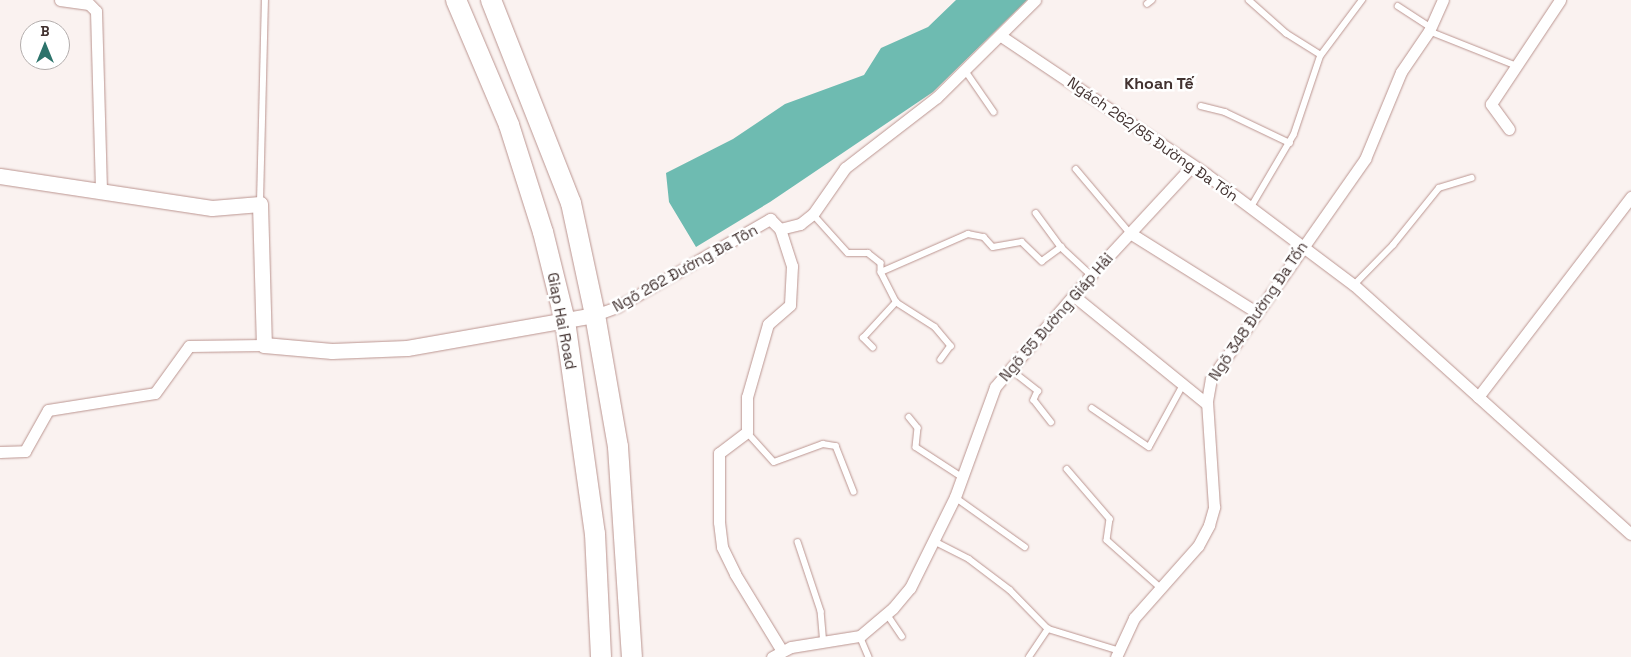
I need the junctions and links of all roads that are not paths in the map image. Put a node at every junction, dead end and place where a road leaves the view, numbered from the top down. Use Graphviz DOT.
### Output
graph roads {
  1 [pos="60,0"];
  2 [pos="265,0"];
  3 [pos="456,0"];
  4 [pos="1035,0"];
  5 [pos="1249,0"];
  6 [pos="1362,0"];
  7 [pos="1443,0"];
  8 [pos="1560,0"];
  9 [pos="492,4"];
  10 [pos="1398,6"];
  11 [pos="466,21"];
  12 [pos="1430,29"];
  13 [pos="1001,36"];
  14 [pos="1320,55"];
  15 [pos="1517,66"];
  16 [pos="965,70"];
  17 [pos="1201,106"];
  18 [pos="994,112"];
  19 [pos="1509,128"];
  20 [pos="1290,143"];
  21 [pos="1192,166"];
  22 [pos="1076,169"];
  23 [pos="0,176"];
  24 [pos="1472,178"];
  25 [pos="101,189"];
  26 [pos="1631,197"];
  27 [pos="260,204"];
  28 [pos="1251,208"];
  29 [pos="1036,213"];
  30 [pos="813,214"];
  31 [pos="780,229"];
  32 [pos="1130,233"];
  33 [pos="1302,246"];
  34 [pos="1061,247"];
  35 [pos="881,272"];
  36 [pos="1091,274"];
  37 [pos="1354,285"];
  38 [pos="1074,296"];
  39 [pos="896,302"];
  40 [pos="1256,312"];
  41 [pos="595,315"];
  42 [pos="566,322"];
  43 [pos="264,345"];
  44 [pos="872,348"];
  45 [pos="941,360"];
  46 [pos="1009,367"];
  47 [pos="1183,385"];
  48 [pos="1478,397"];
  49 [pos="1207,404"];
  50 [pos="1092,408"];
  51 [pos="909,417"];
  52 [pos="1051,422"];
  53 [pos="747,432"];
  54 [pos="0,452"];
  55 [pos="1066,469"];
  56 [pos="962,477"];
  57 [pos="854,492"];
  58 [pos="955,498"];
  59 [pos="1631,534"];
  60 [pos="934,541"];
  61 [pos="798,542"];
  62 [pos="1025,547"];
  63 [pos="1160,587"];
  64 [pos="887,614"];
  65 [pos="1048,629"];
  66 [pos="860,636"];
  67 [pos="902,636"];
  68 [pos="824,643"];
  69 [pos="1116,653"];
  70 [pos="777,654"];
  71 [pos="600,657"];
  72 [pos="632,657"];
  73 [pos="869,657"];
  74 [pos="1029,657"];
  1 -- 25 [label="street"];
  2 -- 27 [label="lane"];
  3 -- 11 [label="highway, Giap Hai Road"];
  4 -- 13 [label="street, Ngõ 262 Đường Đa Tôn"];
  5 -- 14 [label="lane"];
  6 -- 14 [label="lane"];
  7 -- 12 [label="street, Ngõ 348 Đường Đa Tốn"];
  8 -- 15 [label="street"];
  9 -- 11 [label="highway"];
  9 -- 41 [label="highway"];
  10 -- 12 [label="lane"];
  11 -- 42 [label="highway, Giap Hai Road"];
  12 -- 15 [label="lane"];
  12 -- 33 [label="street, Ngõ 348 Đường Đa Tốn"];
  13 -- 16 [label="street, Ngõ 262 Đường Đa Tôn"];
  13 -- 21 [label="street, Ngách 262/85 Đường Đa Tốn"];
  14 -- 20 [label="lane"];
  15 -- 19 [label="street"];
  16 -- 18 [label="lane"];
  16 -- 30 [label="street, Ngõ 262 Đường Đa Tôn"];
  17 -- 20 [label="lane"];
  20 -- 28 [label="lane"];
  21 -- 28 [label="street, Ngách 262/85 Đường Đa Tốn"];
  21 -- 32 [label="street, Ngõ 55 Đường Giáp Hải"];
  22 -- 32 [label="lane"];
  23 -- 25 [label="street"];
  24 -- 37 [label="lane"];
  25 -- 27 [label="street"];
  26 -- 48 [label="street"];
  27 -- 43 [label="street"];
  28 -- 33 [label="street, Ngách 262/85 Đường Đa Tốn"];
  29 -- 34 [label="lane"];
  30 -- 31 [label="street, Ngõ 262 Đường Đa Tôn"];
  30 -- 35 [label="lane"];
  31 -- 41 [label="street, Ngõ 262 Đường Đa Tôn"];
  31 -- 53 [label="street"];
  32 -- 36 [label="street, Ngõ 55 Đường Giáp Hải"];
  32 -- 40 [label="street"];
  33 -- 37 [label="street, Ngách 262/85 Đường Đa Tốn"];
  33 -- 40 [label="street, Ngõ 348 Đường Đa Tốn"];
  34 -- 35 [label="lane"];
  34 -- 36 [label="lane"];
  35 -- 39 [label="lane"];
  36 -- 38 [label="street, Ngõ 55 Đường Giáp Hải"];
  37 -- 48 [label="street, Ngách 262/85 Đường Đa Tốn"];
  38 -- 46 [label="street, Ngõ 55 Đường Giáp Hải"];
  38 -- 47 [label="street"];
  39 -- 44 [label="lane"];
  39 -- 45 [label="lane"];
  40 -- 49 [label="street, Ngõ 348 Đường Đa Tốn"];
  41 -- 42 [label="street"];
  41 -- 72 [label="highway"];
  42 -- 43 [label="street"];
  42 -- 71 [label="highway, Giap Hai Road"];
  43 -- 54 [label="street"];
  46 -- 52 [label="lane"];
  46 -- 56 [label="street, Ngõ 55 Đường Giáp Hải"];
  47 -- 49 [label="street"];
  47 -- 50 [label="lane"];
  48 -- 59 [label="street, Ngách 262/85 Đường Đa Tốn"];
  49 -- 63 [label="street, Ngõ 348 Đường Đa Tốn"];
  51 -- 56 [label="lane"];
  53 -- 57 [label="lane"];
  53 -- 70 [label="street"];
  55 -- 63 [label="lane"];
  56 -- 58 [label="street, Ngõ 55 Đường Giáp Hải"];
  58 -- 60 [label="street, Ngõ 55 Đường Giáp Hải"];
  58 -- 62 [label="lane"];
  60 -- 64 [label="street, Ngõ 55 Đường Giáp Hải"];
  60 -- 65 [label="lane"];
  61 -- 68 [label="lane"];
  63 -- 69 [label="street, Ngõ 348 Đường Đa Tốn"];
  64 -- 66 [label="street, Ngõ 55 Đường Giáp Hải"];
  64 -- 67 [label="lane"];
  65 -- 69 [label="lane"];
  65 -- 74 [label="lane"];
  66 -- 68 [label="street, Ngõ 55 Đường Giáp Hải"];
  66 -- 73 [label="lane"];
  68 -- 70 [label="street, Ngõ 55 Đường Giáp Hải"];
}
